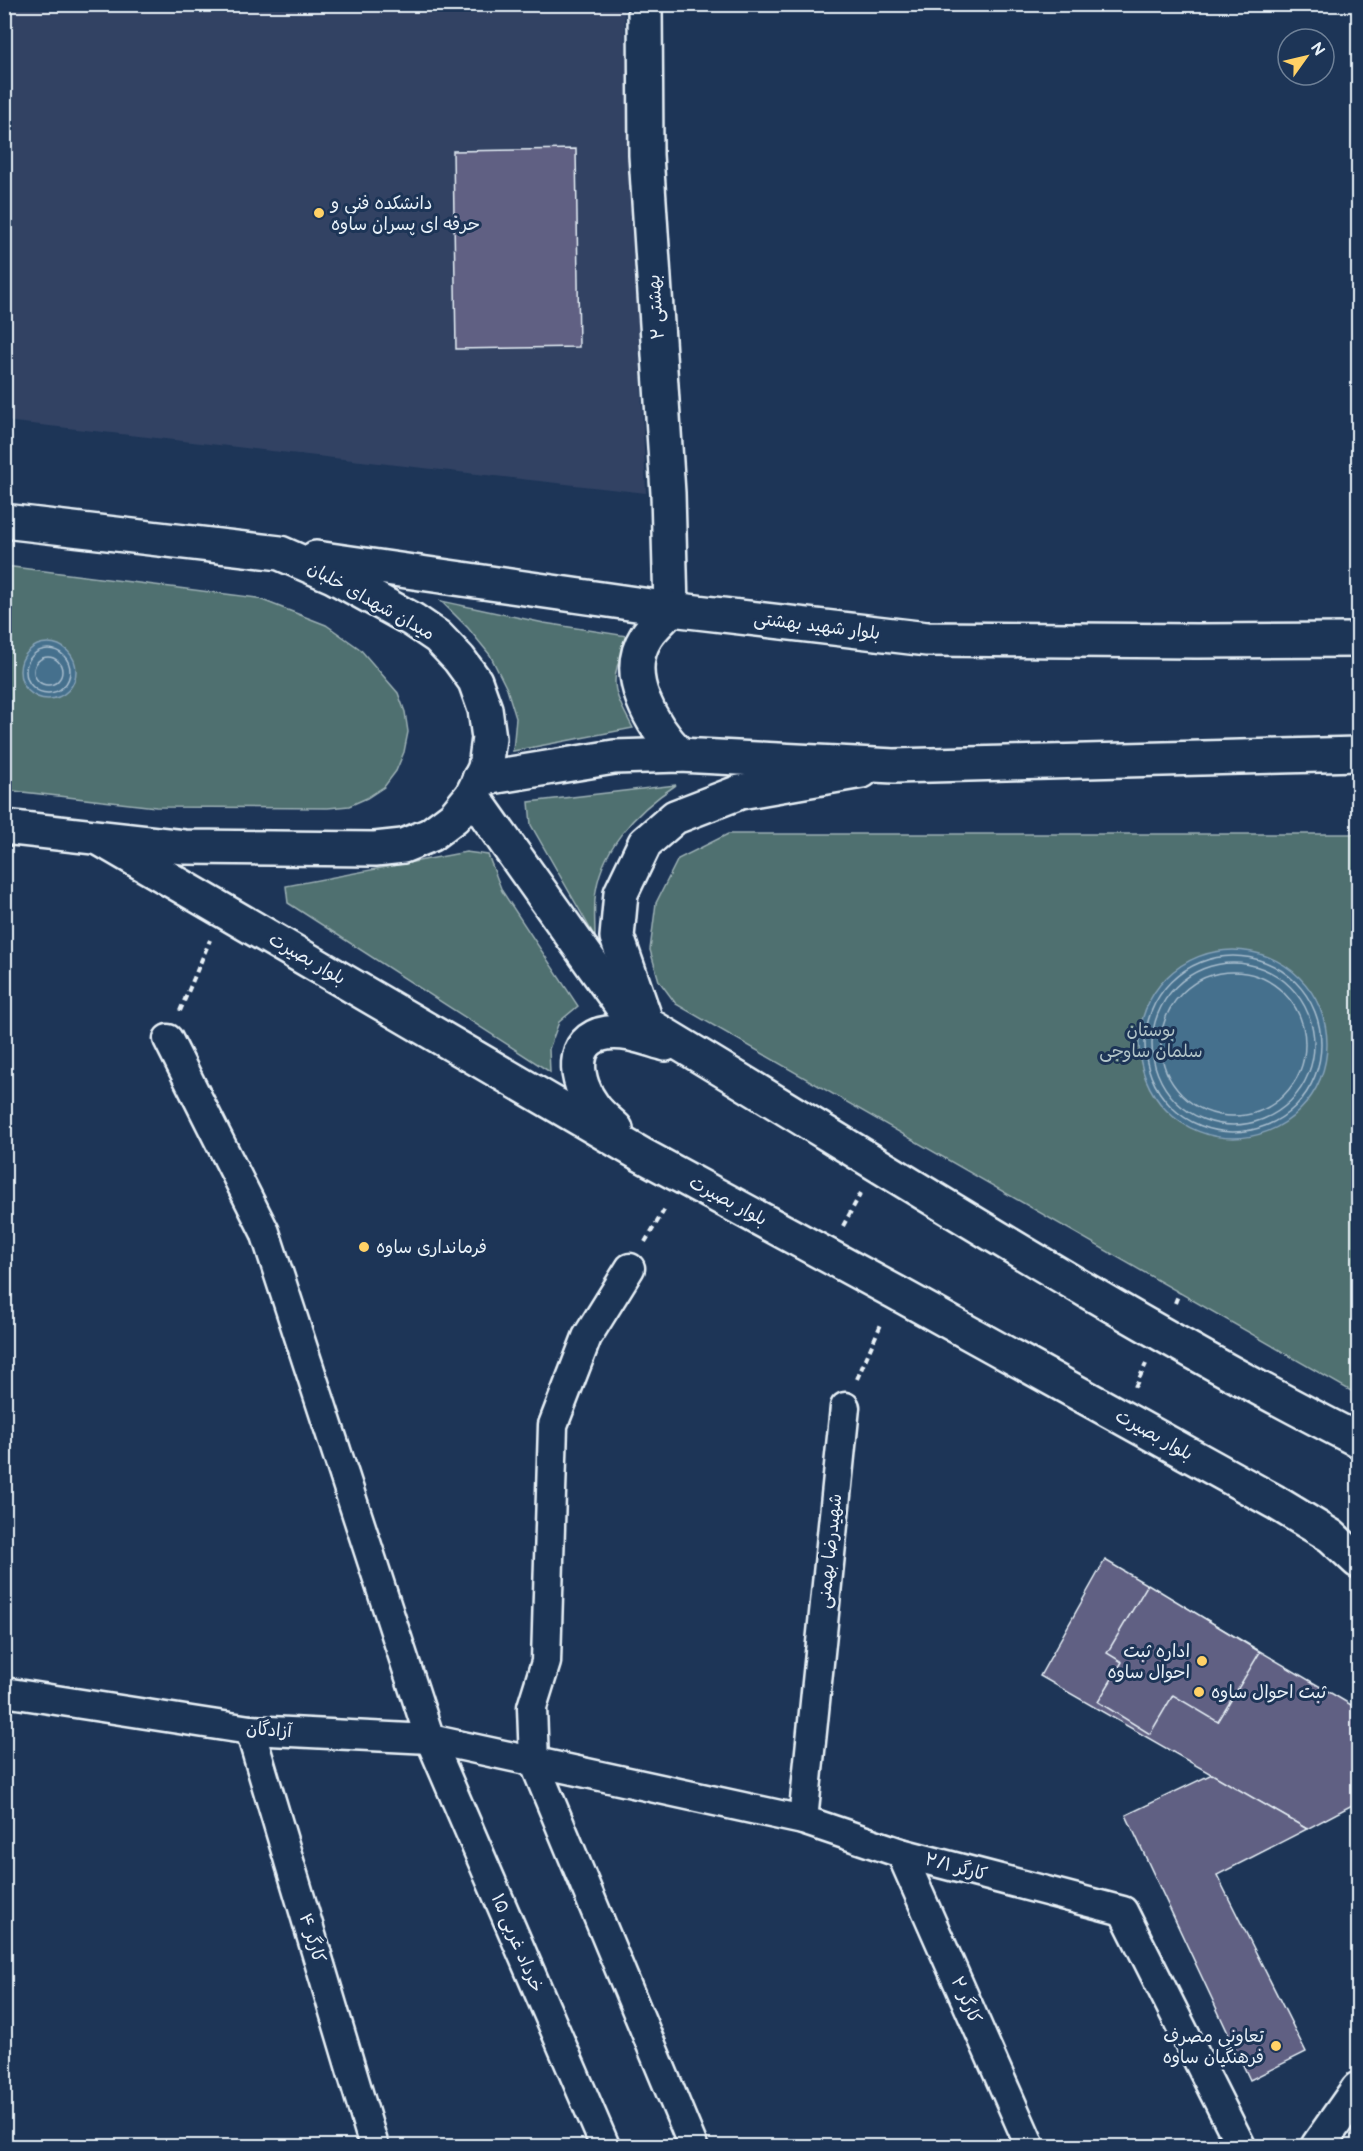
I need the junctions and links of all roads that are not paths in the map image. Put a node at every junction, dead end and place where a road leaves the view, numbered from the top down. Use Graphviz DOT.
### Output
graph roads {
  1 [pos="645,4"];
  2 [pos="4,521"];
  3 [pos="280,553"];
  4 [pos="671,609"];
  5 [pos="1359,640"];
  6 [pos="1359,754"];
  7 [pos="680,755"];
  8 [pos="894,766"];
  9 [pos="476,787"];
  10 [pos="4,827"];
  11 [pos="99,838"];
  12 [pos="647,1024"];
  13 [pos="168,1039"];
  14 [pos="696,1053"];
  15 [pos="642,1155"];
  16 [pos="630,1268"];
  17 [pos="845,1407"];
  18 [pos="1359,1440"];
  19 [pos="1359,1561"];
  20 [pos="4,1692"];
  21 [pos="250,1730"];
  22 [pos="430,1739"];
  23 [pos="534,1762"];
  24 [pos="802,1820"];
  25 [pos="901,1853"];
  26 [pos="1359,2089"];
  27 [pos="374,2146"];
  28 [pos="605,2146"];
  29 [pos="693,2146"];
  30 [pos="1030,2146"];
  31 [pos="1241,2146"];
  32 [pos="1318,2146"];
  1 -- 4 [label="main road, بهشتی ۲"];
  2 -- 3 [label="main road, میدان شهدای خلبان"];
  3 -- 4 [label="main road, بلوار شهید بهشتی"];
  3 -- 9 [label="main road, میدان شهدای خلبان"];
  4 -- 5 [label="main road, بلوار شهید بهشتی"];
  4 -- 7 [label="main road"];
  6 -- 8 [label="main road"];
  7 -- 8 [label="main road"];
  7 -- 9 [label="main road"];
  8 -- 12 [label="main road"];
  9 -- 11 [label="main road, میدان شهدای خلبان"];
  9 -- 12 [label="main road"];
  10 -- 11 [label="main road, میدان شهدای خلبان"];
  11 -- 15 [label="main road, بلوار بصیرت"];
  12 -- 14 [label="main road"];
  13 -- 22 [label="street, ۱۵ خرداد غربی"];
  14 -- 15 [label="main road"];
  14 -- 18 [label="main road"];
  15 -- 19 [label="main road, بلوار بصیرت"];
  16 -- 23 [label="street"];
  17 -- 24 [label="street, شهیدرضا بهمنی"];
  20 -- 21 [label="street, آزادگان"];
  21 -- 22 [label="street, آزادگان"];
  21 -- 27 [label="street, کارگر ۴"];
  22 -- 23 [label="street, آزادگان"];
  22 -- 28 [label="street, ۱۵ خرداد غربی"];
  23 -- 24 [label="street, کارگر ۲/۱"];
  23 -- 29 [label="street"];
  24 -- 25 [label="street, کارگر ۲/۱"];
  25 -- 30 [label="street, کارگر ۲"];
  25 -- 31 [label="street, کارگر ۲/۱"];
  26 -- 32 [label="main road"];
}
